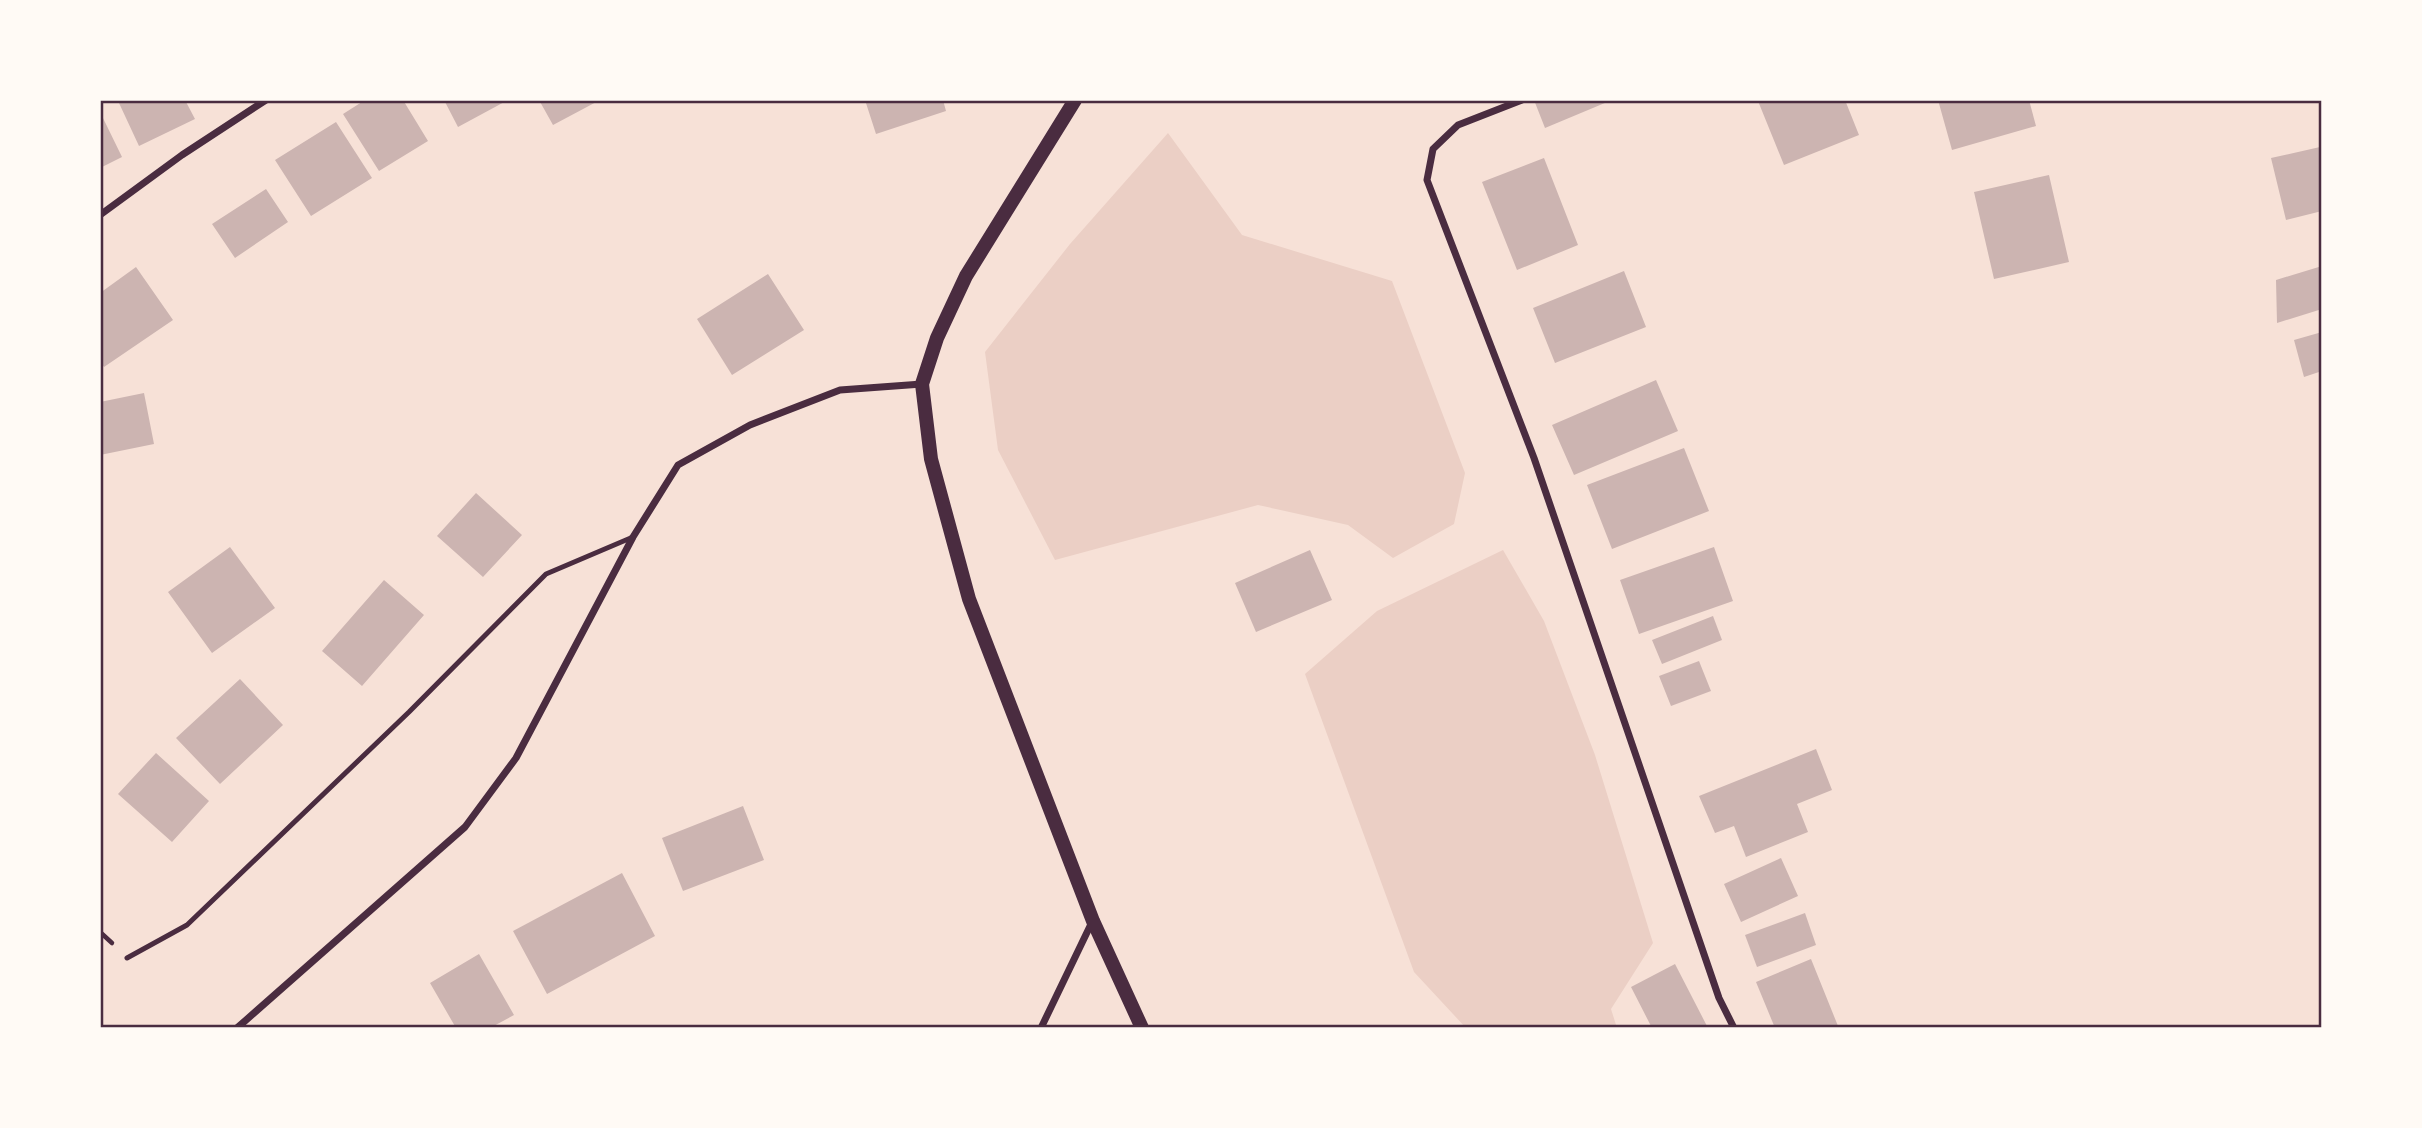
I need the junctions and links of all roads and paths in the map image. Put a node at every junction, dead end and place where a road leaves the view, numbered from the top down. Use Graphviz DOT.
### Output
graph roads {
  1 [pos="266,100"];
  2 [pos="1075,100"];
  3 [pos="1522,100"];
  4 [pos="100,215"];
  5 [pos="922,384"];
  6 [pos="632,537"];
  7 [pos="1093,921"];
  8 [pos="127,958"];
  9 [pos="237,1028"];
  10 [pos="1041,1028"];
  11 [pos="1142,1028"];
  12 [pos="1734,1028"];
  1 -- 4 [label="street"];
  2 -- 5 [label="main road"];
  3 -- 12 [label="street"];
  5 -- 6 [label="street"];
  5 -- 7 [label="main road"];
  6 -- 8 [label="lane"];
  6 -- 9 [label="street"];
  7 -- 10 [label="street"];
  7 -- 11 [label="main road"];
}
